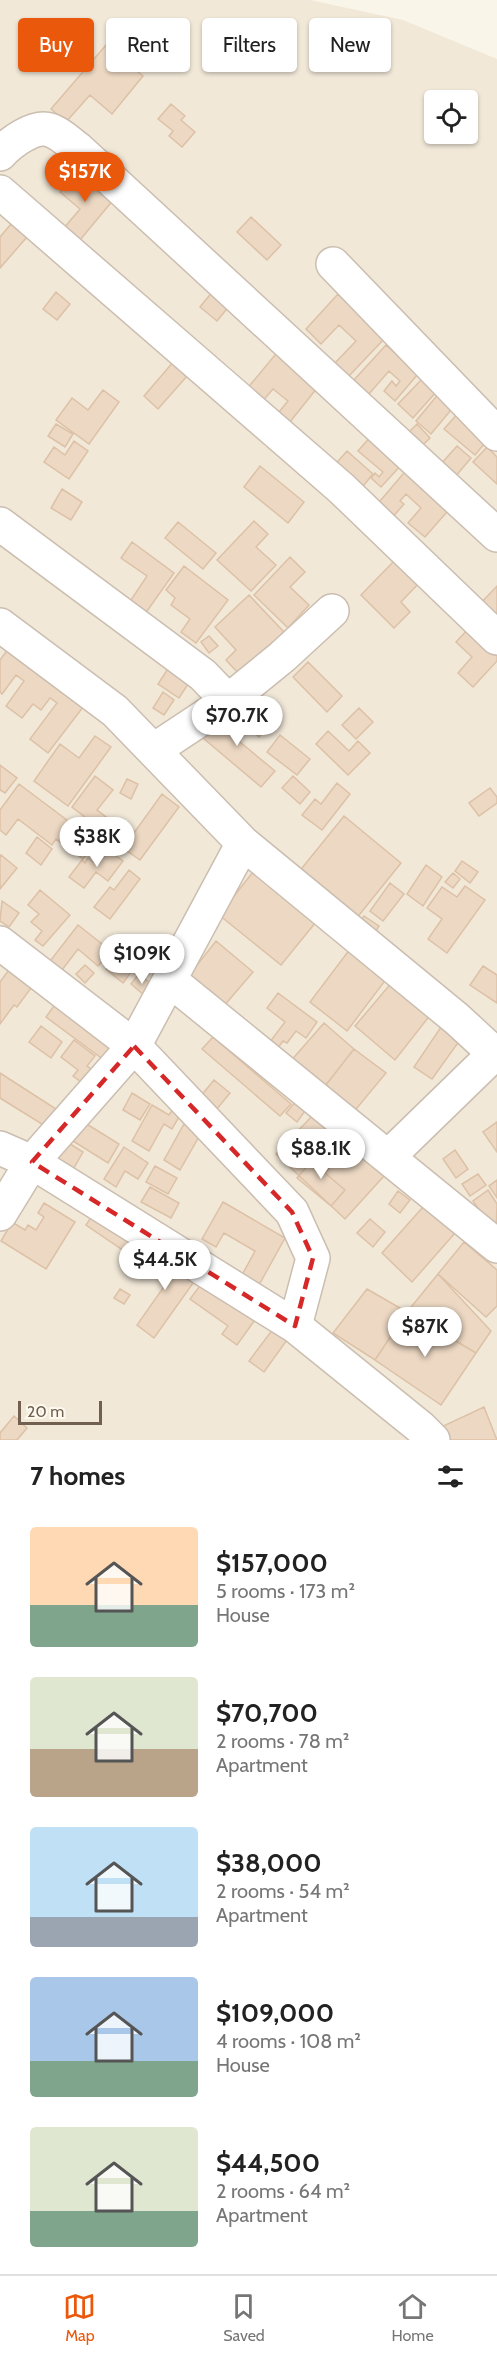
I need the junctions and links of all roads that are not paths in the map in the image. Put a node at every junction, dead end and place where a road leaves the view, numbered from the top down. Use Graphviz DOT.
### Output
graph roads {
  1 [pos="0,154"];
  2 [pos="0,192"];
  3 [pos="333,264"];
  4 [pos="497,434"];
  5 [pos="0,525"];
  6 [pos="497,535"];
  7 [pos="332,611"];
  8 [pos="0,625"];
  9 [pos="497,638"];
  10 [pos="228,701"];
  11 [pos="154,750"];
  12 [pos="243,843"];
  13 [pos="0,942"];
  14 [pos="171,981"];
  15 [pos="134,1046"];
  16 [pos="495,1055"];
  17 [pos="0,1148"];
  18 [pos="388,1157"];
  19 [pos="32,1162"];
  20 [pos="0,1214"];
  21 [pos="497,1246"];
  22 [pos="295,1326"];
  23 [pos="433,1440"];
  1 -- 6 [label="street"];
  2 -- 9 [label="street"];
  3 -- 4 [label="street"];
  5 -- 10 [label="street"];
  7 -- 10 [label="street"];
  8 -- 11 [label="street"];
  10 -- 11 [label="street"];
  11 -- 12 [label="street"];
  12 -- 14 [label="street"];
  12 -- 16 [label="street"];
  13 -- 15 [label="street"];
  14 -- 15 [label="street"];
  14 -- 18 [label="street"];
  15 -- 19 [label="street"];
  15 -- 22 [label="street"];
  16 -- 18 [label="street"];
  17 -- 19 [label="street"];
  18 -- 21 [label="street"];
  19 -- 20 [label="street"];
  19 -- 22 [label="street"];
  22 -- 23 [label="street"];
}
